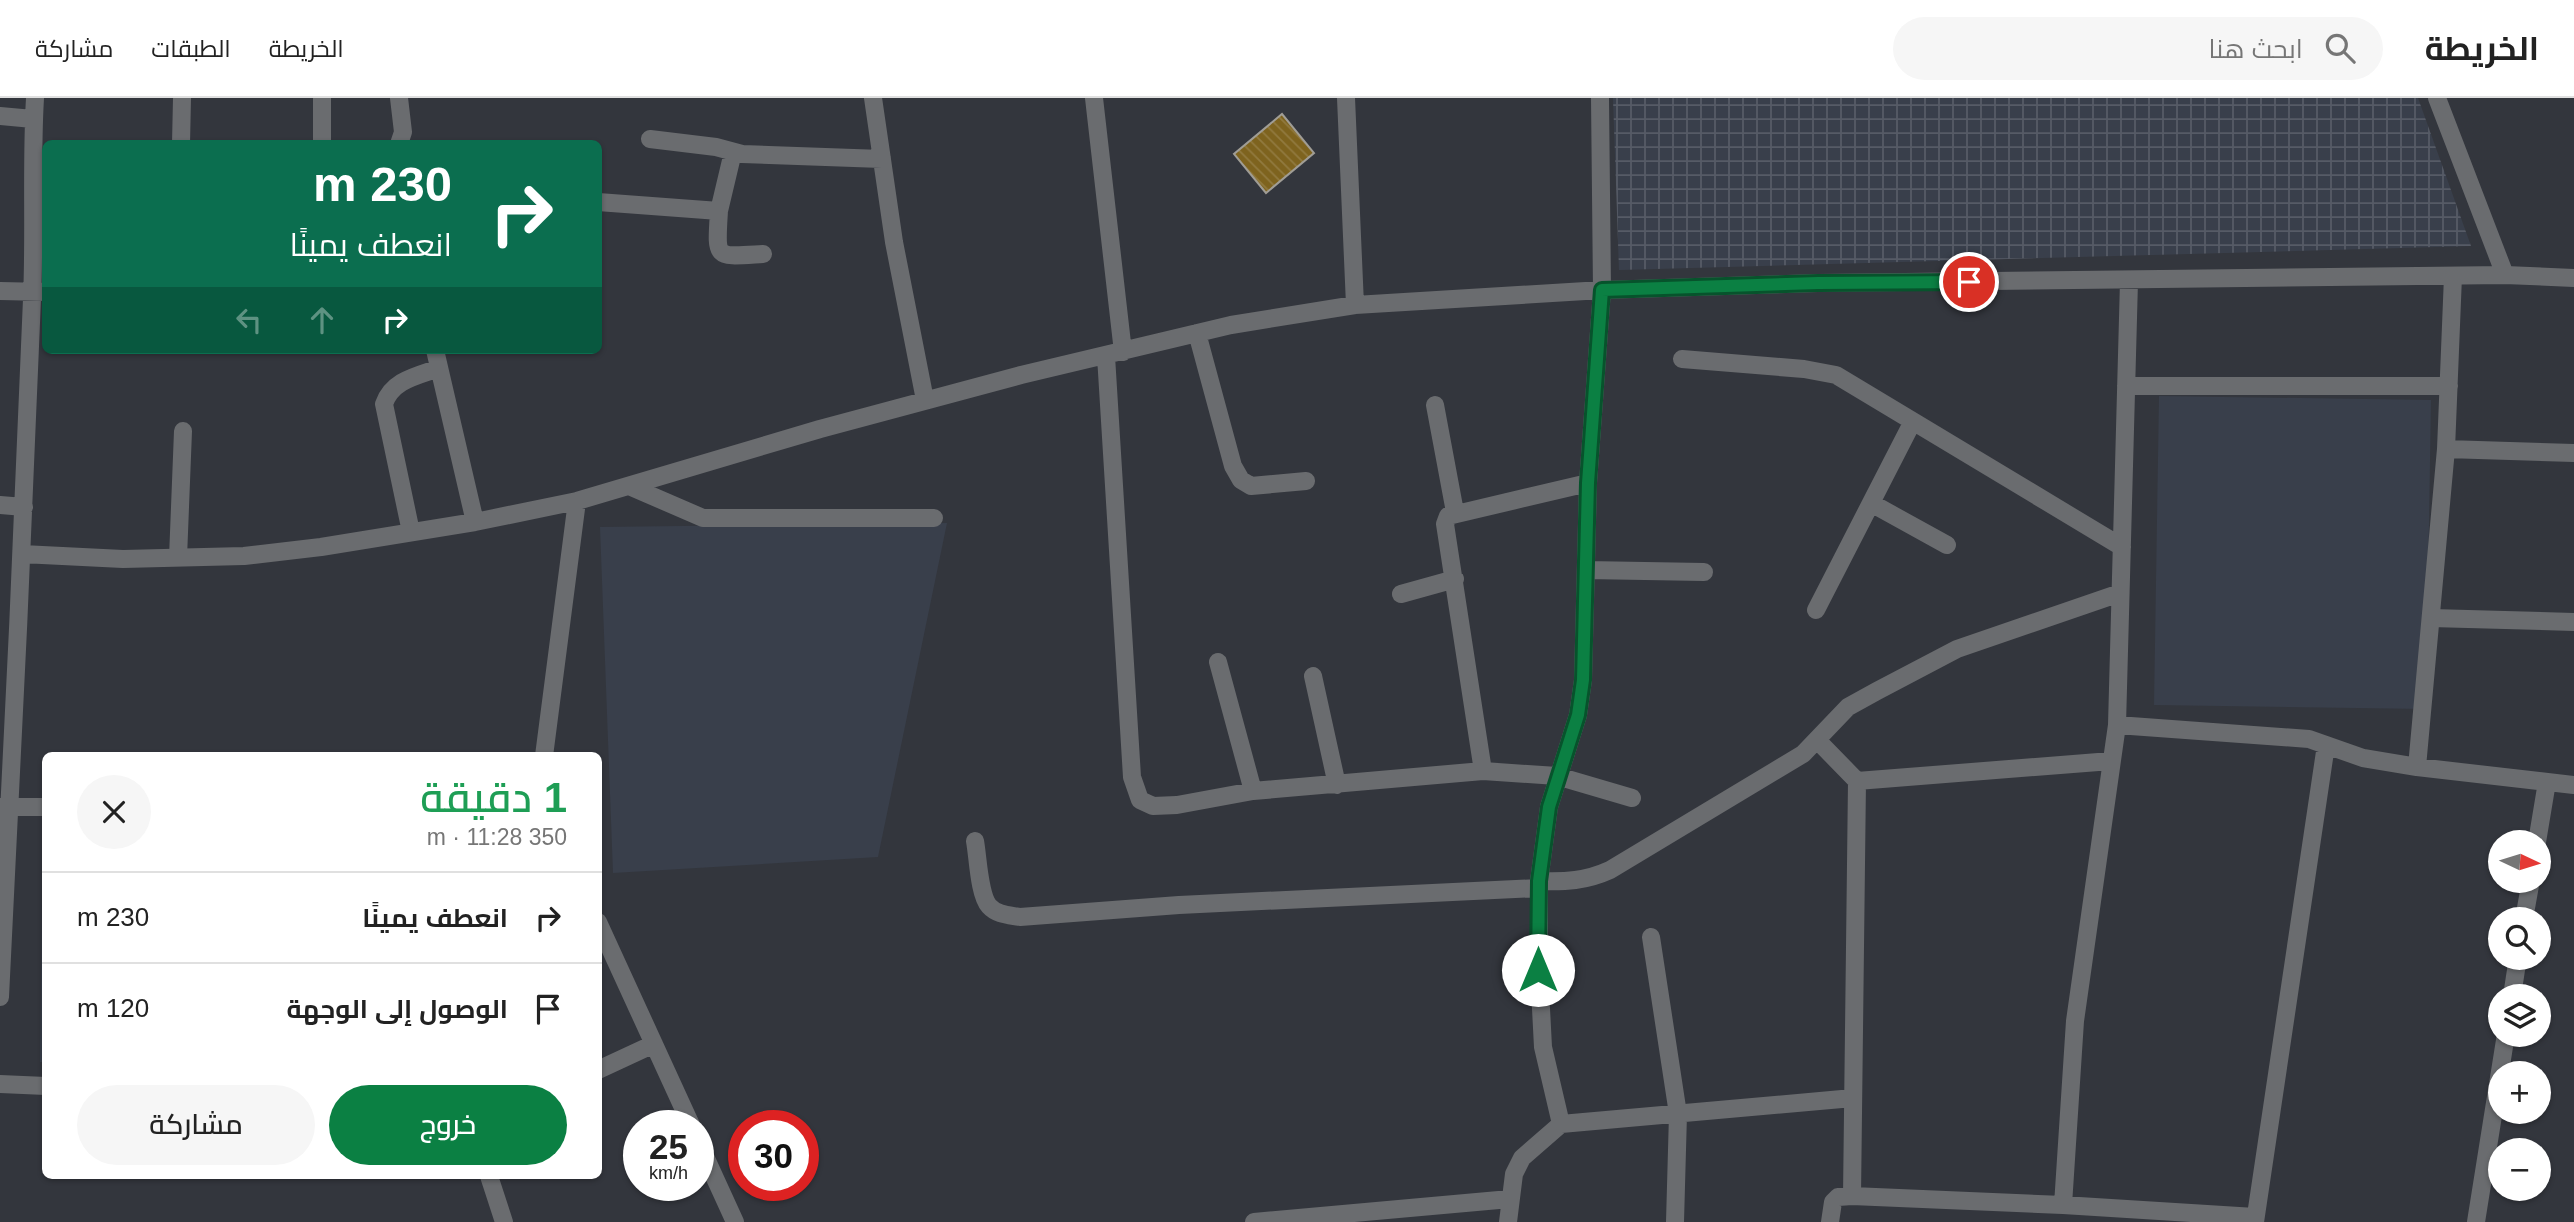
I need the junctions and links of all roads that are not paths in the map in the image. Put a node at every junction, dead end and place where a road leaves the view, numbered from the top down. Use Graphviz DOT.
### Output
graph roads {
  1 [pos="35,98"];
  2 [pos="182,98"];
  3 [pos="322,98"];
  4 [pos="400,98"];
  5 [pos="873,98"];
  6 [pos="1094,98"];
  7 [pos="1346,98"];
  8 [pos="1600,98"];
  9 [pos="2437,98"];
  10 [pos="0,116"];
  11 [pos="33,119"];
  12 [pos="650,139"];
  13 [pos="181,140"];
  14 [pos="322,140"];
  15 [pos="400,140"];
  16 [pos="39,144"];
  17 [pos="733,152"];
  18 [pos="882,159"];
  19 [pos="602,202"];
  20 [pos="719,211"];
  21 [pos="763,254"];
  22 [pos="2505,275"];
  23 [pos="2453,276"];
  24 [pos="2574,278"];
  25 [pos="2129,281"];
  26 [pos="1602,290"];
  27 [pos="0,291"];
  28 [pos="39,292"];
  29 [pos="1355,306"];
  30 [pos="1198,333"];
  31 [pos="436,354"];
  32 [pos="1115,354"];
  33 [pos="1682,359"];
  34 [pos="439,368"];
  35 [pos="2126,386"];
  36 [pos="2449,386"];
  37 [pos="925,400"];
  38 [pos="1435,405"];
  39 [pos="1912,423"];
  40 [pos="183,431"];
  41 [pos="2446,449"];
  42 [pos="2574,453"];
  43 [pos="1306,481"];
  44 [pos="1588,483"];
  45 [pos="629,486"];
  46 [pos="577,500"];
  47 [pos="1871,503"];
  48 [pos="0,505"];
  49 [pos="24,507"];
  50 [pos="1455,512"];
  51 [pos="933,518"];
  52 [pos="475,522"];
  53 [pos="411,532"];
  54 [pos="1947,545"];
  55 [pos="2122,547"];
  56 [pos="22,554"];
  57 [pos="178,558"];
  58 [pos="1586,569"];
  59 [pos="1704,572"];
  60 [pos="1455,579"];
  61 [pos="2120,593"];
  62 [pos="1401,594"];
  63 [pos="1816,610"];
  64 [pos="2431,618"];
  65 [pos="2574,622"];
  66 [pos="1218,662"];
  67 [pos="1313,676"];
  68 [pos="2117,725"];
  69 [pos="1818,741"];
  70 [pos="2326,745"];
  71 [pos="541,752"];
  72 [pos="2111,761"];
  73 [pos="2417,767"];
  74 [pos="1483,771"];
  75 [pos="1558,776"];
  76 [pos="1857,781"];
  77 [pos="2547,782"];
  78 [pos="1337,785"];
  79 [pos="2574,785"];
  80 [pos="1253,791"];
  81 [pos="1632,798"];
  82 [pos="5,807"];
  83 [pos="42,807"];
  84 [pos="2539,830"];
  85 [pos="975,841"];
  86 [pos="1539,885"];
  87 [pos="602,931"];
  88 [pos="1651,937"];
  89 [pos="0,997"];
  90 [pos="654,1044"];
  91 [pos="2504,1047"];
  92 [pos="602,1068"];
  93 [pos="0,1084"];
  94 [pos="42,1086"];
  95 [pos="1853,1098"];
  96 [pos="684,1110"];
  97 [pos="1678,1114"];
  98 [pos="1560,1124"];
  99 [pos="714,1176"];
  100 [pos="490,1179"];
  101 [pos="1852,1196"];
  102 [pos="1510,1199"];
  103 [pos="2063,1205"];
  104 [pos="2255,1219"];
  105 [pos="504,1222"];
  106 [pos="735,1222"];
  107 [pos="1254,1222"];
  108 [pos="1508,1222"];
  109 [pos="1675,1222"];
  110 [pos="1830,1222"];
  111 [pos="2476,1222"];
  1 -- 11 [label="street"];
  2 -- 13 [label="street"];
  3 -- 14 [label="street"];
  4 -- 15 [label="street"];
  5 -- 18 [label="street"];
  6 -- 32 [label="street"];
  7 -- 29 [label="street"];
  8 -- 26 [label="street"];
  9 -- 22 [label="street"];
  10 -- 11 [label="street"];
  11 -- 16 [label="street"];
  12 -- 17 [label="street"];
  16 -- 28 [label="street"];
  17 -- 18 [label="street"];
  17 -- 20 [label="street"];
  18 -- 37 [label="street"];
  19 -- 20 [label="street"];
  20 -- 21 [label="street"];
  22 -- 23 [label="street"];
  22 -- 24 [label="street"];
  23 -- 25 [label="street"];
  23 -- 36 [label="street"];
  25 -- 26 [label="street"];
  25 -- 35 [label="street"];
  26 -- 29 [label="street"];
  26 -- 44 [label="street"];
  27 -- 28 [label="street"];
  28 -- 49 [label="street"];
  29 -- 30 [label="street"];
  30 -- 32 [label="street"];
  30 -- 43 [label="street"];
  31 -- 34 [label="street"];
  32 -- 37 [label="street"];
  32 -- 80 [label="street"];
  33 -- 39 [label="street"];
  34 -- 52 [label="street"];
  34 -- 53 [label="street"];
  35 -- 36 [label="street"];
  35 -- 55 [label="street"];
  36 -- 41 [label="street"];
  37 -- 45 [label="street"];
  38 -- 50 [label="street"];
  39 -- 47 [label="street"];
  39 -- 55 [label="street"];
  40 -- 57 [label="street"];
  41 -- 42 [label="street"];
  41 -- 64 [label="street"];
  44 -- 50 [label="street"];
  44 -- 58 [label="street"];
  45 -- 46 [label="street"];
  45 -- 51 [label="street"];
  46 -- 52 [label="street"];
  46 -- 71 [label="street"];
  47 -- 54 [label="street"];
  47 -- 63 [label="street"];
  48 -- 49 [label="street"];
  49 -- 56 [label="street"];
  50 -- 60 [label="street"];
  52 -- 53 [label="street"];
  53 -- 57 [label="street"];
  55 -- 61 [label="street"];
  56 -- 57 [label="street"];
  56 -- 82 [label="street"];
  58 -- 59 [label="street"];
  58 -- 75 [label="street"];
  60 -- 62 [label="street"];
  60 -- 74 [label="street"];
  61 -- 68 [label="street"];
  61 -- 69 [label="street"];
  64 -- 65 [label="street"];
  64 -- 73 [label="street"];
  66 -- 80 [label="street"];
  67 -- 78 [label="street"];
  68 -- 70 [label="street"];
  68 -- 72 [label="street"];
  69 -- 76 [label="street"];
  69 -- 86 [label="street"];
  70 -- 73 [label="street"];
  70 -- 104 [label="street"];
  72 -- 76 [label="street"];
  72 -- 103 [label="street"];
  73 -- 77 [label="street"];
  74 -- 75 [label="street"];
  74 -- 78 [label="street"];
  75 -- 81 [label="street"];
  75 -- 86 [label="street"];
  76 -- 95 [label="street"];
  77 -- 79 [label="street"];
  77 -- 84 [label="street"];
  78 -- 80 [label="street"];
  82 -- 83 [label="street"];
  82 -- 89 [label="street"];
  85 -- 86 [label="street"];
  86 -- 98 [label="street"];
  87 -- 90 [label="street"];
  88 -- 97 [label="street"];
  90 -- 92 [label="street"];
  90 -- 96 [label="street"];
  91 -- 111 [label="street"];
  93 -- 94 [label="street"];
  95 -- 97 [label="street"];
  95 -- 101 [label="street"];
  97 -- 98 [label="street"];
  97 -- 109 [label="street"];
  98 -- 102 [label="street"];
  99 -- 106 [label="street"];
  100 -- 105 [label="street"];
  101 -- 103 [label="street"];
  101 -- 110 [label="street"];
  102 -- 107 [label="street"];
  102 -- 108 [label="street"];
  103 -- 104 [label="street"];
}
